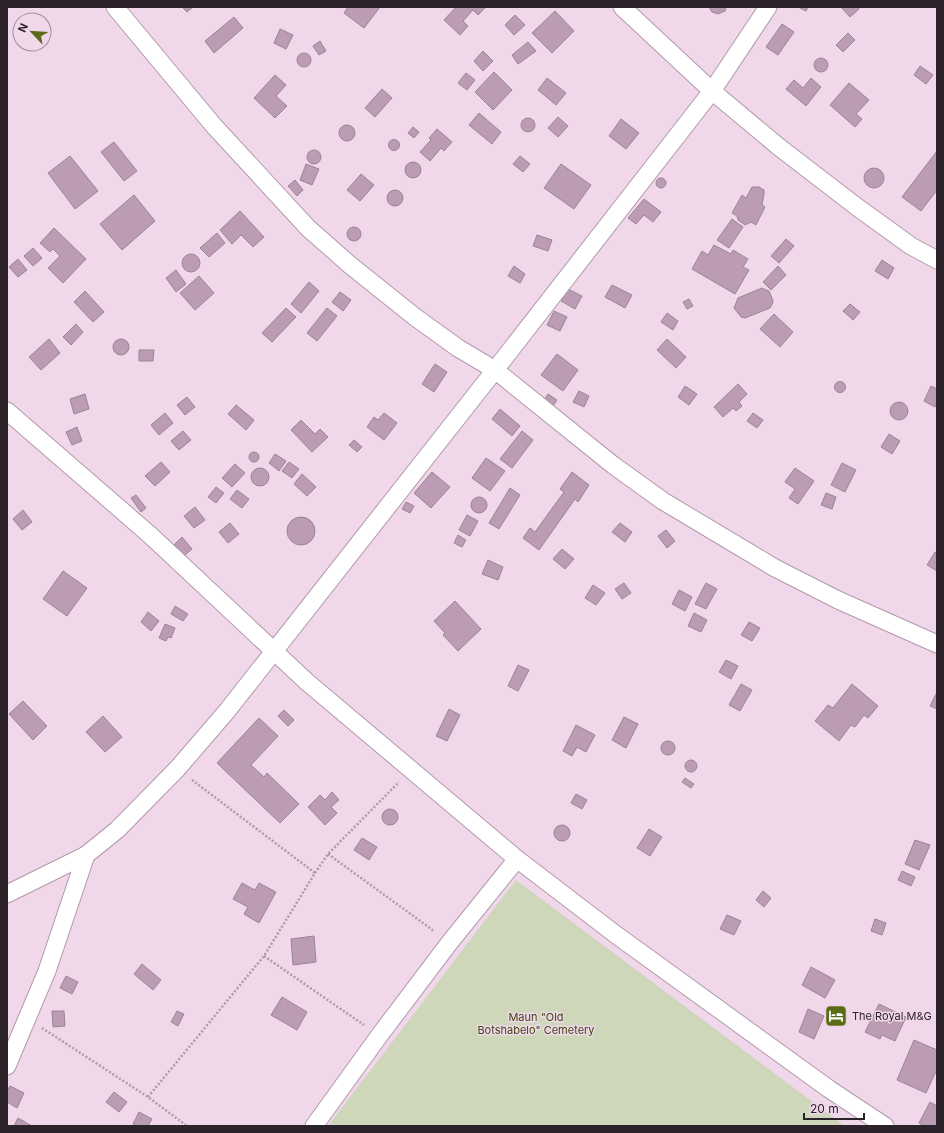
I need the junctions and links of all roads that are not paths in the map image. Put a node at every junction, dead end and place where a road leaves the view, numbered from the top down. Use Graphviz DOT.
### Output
graph roads {
  1 [pos="115,7"];
  2 [pos="622,7"];
  3 [pos="768,7"];
  4 [pos="712,91"];
  5 [pos="937,260"];
  6 [pos="495,370"];
  7 [pos="7,411"];
  8 [pos="937,644"];
  9 [pos="274,652"];
  10 [pos="86,855"];
  11 [pos="517,859"];
  12 [pos="7,894"];
  13 [pos="7,1066"];
  14 [pos="314,1126"];
  15 [pos="885,1126"];
  1 -- 6 [label="street"];
  2 -- 4 [label="street"];
  3 -- 4 [label="street"];
  4 -- 5 [label="street"];
  4 -- 6 [label="street"];
  6 -- 8 [label="street"];
  6 -- 9 [label="street"];
  7 -- 9 [label="street"];
  9 -- 10 [label="street"];
  9 -- 11 [label="street"];
  10 -- 12 [label="street"];
  10 -- 13 [label="street"];
  11 -- 14 [label="street"];
  11 -- 15 [label="street"];
}
